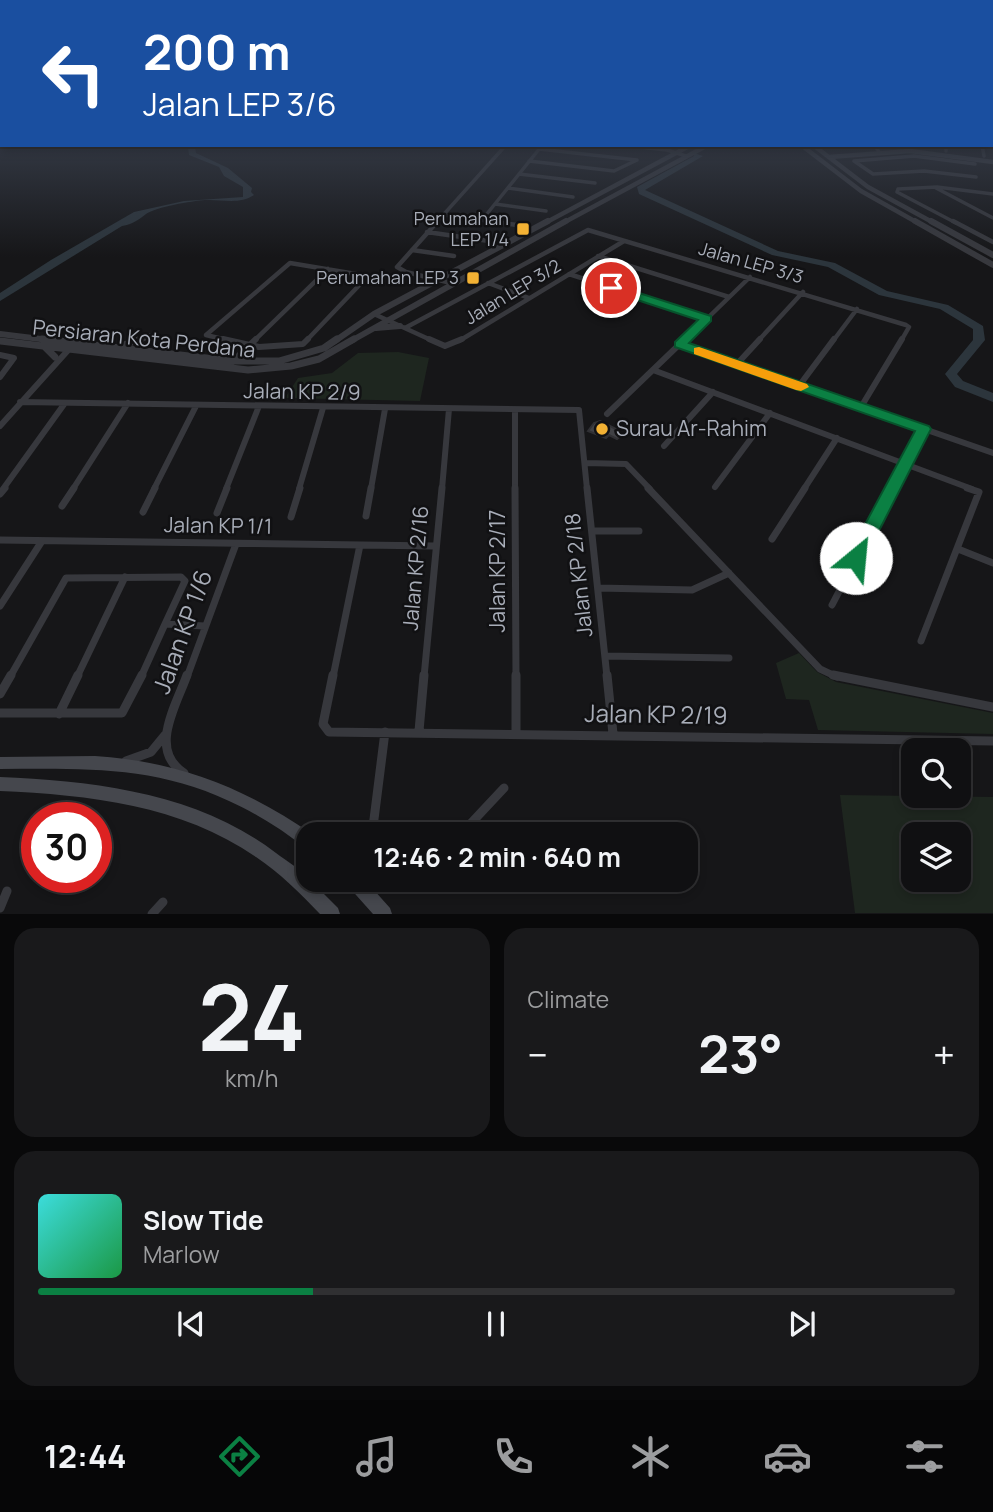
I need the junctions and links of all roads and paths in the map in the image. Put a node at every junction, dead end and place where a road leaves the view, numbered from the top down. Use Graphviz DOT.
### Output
graph roads {
  1 [pos="482,172"];
  2 [pos="640,172"];
  3 [pos="657,172"];
  4 [pos="836,172"];
  5 [pos="848,172"];
  6 [pos="869,172"];
  7 [pos="904,172"];
  8 [pos="937,172"];
  9 [pos="976,172"];
  10 [pos="519,174"];
  11 [pos="976,177"];
  12 [pos="594,183"];
  13 [pos="932,186"];
  14 [pos="508,188"];
  15 [pos="976,191"];
  16 [pos="993,194"];
  17 [pos="573,197"];
  18 [pos="495,204"];
  19 [pos="547,211"];
  20 [pos="443,215"];
  21 [pos="993,218"];
  22 [pos="482,220"];
  23 [pos="517,225"];
  24 [pos="427,232"];
  25 [pos="624,240"];
  26 [pos="489,241"];
  27 [pos="993,242"];
  28 [pos="412,250"];
  29 [pos="993,255"];
  30 [pos="454,256"];
  31 [pos="598,256"];
  32 [pos="993,265"];
  33 [pos="328,269"];
  34 [pos="569,274"];
  35 [pos="426,276"];
  36 [pos="750,276"];
  37 [pos="439,279"];
  38 [pos="451,283"];
  39 [pos="488,283"];
  40 [pos="422,288"];
  41 [pos="803,292"];
  42 [pos="729,297"];
  43 [pos="529,298"];
  44 [pos="857,309"];
  45 [pos="374,314"];
  46 [pos="707,318"];
  47 [pos="386,319"];
  48 [pos="402,327"];
  49 [pos="0,334"];
  50 [pos="149,336"];
  51 [pos="361,336"];
  52 [pos="157,340"];
  53 [pos="0,341"];
  54 [pos="680,344"];
  55 [pos="70,345"];
  56 [pos="250,345"];
  57 [pos="44,346"];
  58 [pos="111,347"];
  59 [pos="163,353"];
  60 [pos="0,355"];
  61 [pos="55,357"];
  62 [pos="737,364"];
  63 [pos="229,365"];
  64 [pos="653,370"];
  65 [pos="46,373"];
  66 [pos="0,377"];
  67 [pos="799,386"];
  68 [pos="713,392"];
  69 [pos="20,402"];
  70 [pos="65,403"];
  71 [pos="128,403"];
  72 [pos="196,406"];
  73 [pos="259,406"];
  74 [pos="861,407"];
  75 [pos="323,408"];
  76 [pos="386,409"];
  77 [pos="449,409"];
  78 [pos="515,410"];
  79 [pos="770,413"];
  80 [pos="581,414"];
  81 [pos="607,414"];
  82 [pos="0,426"];
  83 [pos="923,429"];
  84 [pos="837,438"];
  85 [pos="664,446"];
  86 [pos="993,453"];
  87 [pos="586,463"];
  88 [pos="906,463"];
  89 [pos="715,487"];
  90 [pos="0,494"];
  91 [pos="62,506"];
  92 [pos="143,512"];
  93 [pos="217,513"];
  94 [pos="366,516"];
  95 [pos="291,517"];
  96 [pos="592,531"];
  97 [pos="639,531"];
  98 [pos="772,539"];
  99 [pos="0,540"];
  100 [pos="42,541"];
  101 [pos="236,544"];
  102 [pos="360,545"];
  103 [pos="435,546"];
  104 [pos="958,549"];
  105 [pos="993,563"];
  106 [pos="729,573"];
  107 [pos="125,577"];
  108 [pos="598,588"];
  109 [pos="832,605"];
  110 [pos="0,606"];
  111 [pos="165,624"];
  112 [pos="205,625"];
  113 [pos="921,641"];
  114 [pos="605,656"];
  115 [pos="729,658"];
  116 [pos="0,694"];
  117 [pos="993,708"];
  118 [pos="0,713"];
  119 [pos="59,714"];
  120 [pos="419,731"];
  121 [pos="385,732"];
  122 [pos="166,733"];
  123 [pos="516,733"];
  124 [pos="613,734"];
  125 [pos="993,741"];
  126 [pos="0,763"];
  127 [pos="111,764"];
  128 [pos="198,781"];
  129 [pos="0,784"];
  130 [pos="504,788"];
  131 [pos="374,822"];
  132 [pos="472,822"];
  133 [pos="296,831"];
  134 [pos="8,891"];
  135 [pos="365,892"];
  136 [pos="163,902"];
  137 [pos="0,908"];
  138 [pos="152,914"];
  139 [pos="332,914"];
  140 [pos="384,914"];
  1 -- 20 [label="street"];
  2 -- 37 [label="street, Persiaran Kota Perdana"];
  3 -- 38 [label="street"];
  4 -- 32 [label="street"];
  5 -- 29 [label="street"];
  6 -- 7 [label="street"];
  8 -- 11 [label="street"];
  9 -- 11 [label="street"];
  10 -- 12 [label="street"];
  10 -- 14 [label="street"];
  11 -- 15 [label="street"];
  13 -- 15 [label="street"];
  13 -- 21 [label="street"];
  13 -- 27 [label="street"];
  14 -- 17 [label="street"];
  14 -- 18 [label="street"];
  15 -- 16 [label="street"];
  18 -- 19 [label="street"];
  18 -- 22 [label="street"];
  20 -- 22 [label="street"];
  20 -- 24 [label="street"];
  22 -- 23 [label="street"];
  24 -- 26 [label="street"];
  24 -- 28 [label="street"];
  25 -- 31 [label="street, Jalan LEP 3/2"];
  25 -- 36 [label="street, Jalan LEP 3/3"];
  25 -- 39 [label="street, Jalan LEP 3/3"];
  28 -- 30 [label="street"];
  28 -- 35 [label="street"];
  31 -- 34 [label="street, Jalan LEP 3/2"];
  31 -- 42 [label="street"];
  33 -- 56 [label="street"];
  33 -- 56 [label="street"];
  33 -- 56 [label="street"];
  34 -- 43 [label="street, Jalan LEP 3/2"];
  34 -- 46 [label="street"];
  35 -- 37 [label="street"];
  35 -- 40 [label="street"];
  36 -- 41 [label="street, Jalan LEP 3/3"];
  36 -- 42 [label="street"];
  37 -- 38 [label="street"];
  37 -- 40 [label="street, Persiaran Kota Perdana"];
  38 -- 47 [label="street"];
  39 -- 43 [label="street"];
  39 -- 48 [label="street"];
  40 -- 45 [label="street, Persiaran Kota Perdana"];
  41 -- 44 [label="street, Jalan LEP 3/3"];
  41 -- 62 [label="street"];
  42 -- 46 [label="street"];
  43 -- 48 [label="street, Jalan LEP 3/2"];
  44 -- 67 [label="street"];
  44 -- 74 [label="street, Jalan LEP 3/3"];
  45 -- 47 [label="street"];
  45 -- 63 [label="street, Persiaran Kota Perdana"];
  46 -- 54 [label="street"];
  47 -- 48 [label="street"];
  47 -- 51 [label="street"];
  48 -- 51 [label="street"];
  49 -- 55 [label="street, Persiaran Kota Perdana"];
  50 -- 58 [label="street"];
  51 -- 63 [label="street, Persiaran Kota Perdana"];
  52 -- 59 [label="street"];
  53 -- 57 [label="street, Persiaran Kota Perdana"];
  54 -- 62 [label="street"];
  54 -- 64 [label="street"];
  55 -- 57 [label="street, Persiaran Kota Perdana"];
  55 -- 58 [label="street, Persiaran Kota Perdana"];
  55 -- 61 [label="street"];
  55 -- 63 [label="street, Persiaran Kota Perdana"];
  55 -- 65 [label="street"];
  56 -- 63 [label="street"];
  57 -- 61 [label="street"];
  58 -- 59 [label="street, Persiaran Kota Perdana"];
  59 -- 63 [label="street, Persiaran Kota Perdana"];
  60 -- 66 [label="street"];
  61 -- 65 [label="street"];
  62 -- 67 [label="street"];
  64 -- 68 [label="street"];
  64 -- 81 [label="street"];
  65 -- 69 [label="street"];
  67 -- 74 [label="street"];
  68 -- 79 [label="street"];
  68 -- 85 [label="street"];
  69 -- 70 [label="street, Jalan KP 2/9"];
  69 -- 82 [label="street"];
  70 -- 71 [label="street, Jalan KP 2/9"];
  70 -- 90 [label="street"];
  71 -- 72 [label="street, Jalan KP 2/9"];
  71 -- 91 [label="street"];
  72 -- 73 [label="street, Jalan KP 2/9"];
  72 -- 92 [label="street"];
  73 -- 75 [label="street, Jalan KP 2/9"];
  73 -- 93 [label="street"];
  74 -- 83 [label="street"];
  75 -- 76 [label="street, Jalan KP 2/9"];
  75 -- 95 [label="street"];
  76 -- 77 [label="street, Jalan KP 2/9"];
  76 -- 94 [label="street"];
  77 -- 78 [label="street, Jalan KP 2/9"];
  77 -- 103 [label="street, Jalan KP 2/16"];
  78 -- 80 [label="street, Jalan KP 2/9"];
  78 -- 123 [label="street, Jalan KP 2/17"];
  79 -- 84 [label="street"];
  79 -- 89 [label="street"];
  80 -- 87 [label="street, Jalan KP 2/18"];
  83 -- 86 [label="street"];
  83 -- 88 [label="street"];
  84 -- 88 [label="street"];
  84 -- 98 [label="street"];
  87 -- 96 [label="street, Jalan KP 2/18"];
  87 -- 106 [label="street"];
  88 -- 104 [label="street"];
  88 -- 109 [label="street"];
  96 -- 97 [label="street"];
  96 -- 108 [label="street, Jalan KP 2/18"];
  99 -- 100 [label="street, Jalan KP 1/1"];
  100 -- 101 [label="street, Jalan KP 1/1"];
  100 -- 110 [label="street"];
  101 -- 102 [label="street, Jalan KP 1/1"];
  101 -- 112 [label="street, Jalan KP 1/6"];
  102 -- 103 [label="street, Jalan KP 1/1"];
  102 -- 121 [label="street, Jalan KP 2/19"];
  103 -- 120 [label="street, Jalan KP 2/16"];
  104 -- 105 [label="street"];
  104 -- 113 [label="street"];
  106 -- 108 [label="street"];
  106 -- 117 [label="street"];
  107 -- 111 [label="street"];
  107 -- 116 [label="street"];
  107 -- 119 [label="street"];
  108 -- 114 [label="street, Jalan KP 2/18"];
  111 -- 112 [label="street"];
  111 -- 119 [label="street"];
  112 -- 122 [label="street, Jalan KP 1/6"];
  114 -- 115 [label="street"];
  114 -- 124 [label="street, Jalan KP 2/18"];
  118 -- 119 [label="street"];
  120 -- 121 [label="street, Jalan KP 2/19"];
  120 -- 123 [label="street, Jalan KP 2/19"];
  121 -- 131 [label="street"];
  122 -- 127 [label="street, Jalan KP 1/6"];
  122 -- 128 [label="street"];
  123 -- 124 [label="street, Jalan KP 2/19"];
  124 -- 125 [label="street, Jalan KP 2/19"];
  126 -- 127 [label="main road"];
  127 -- 128 [label="main road"];
  128 -- 133 [label="main road"];
  129 -- 139 [label="main road"];
  130 -- 132 [label="street"];
  134 -- 137 [label="street"];
  135 -- 140 [label="main road"];
  136 -- 138 [label="street"];
}
